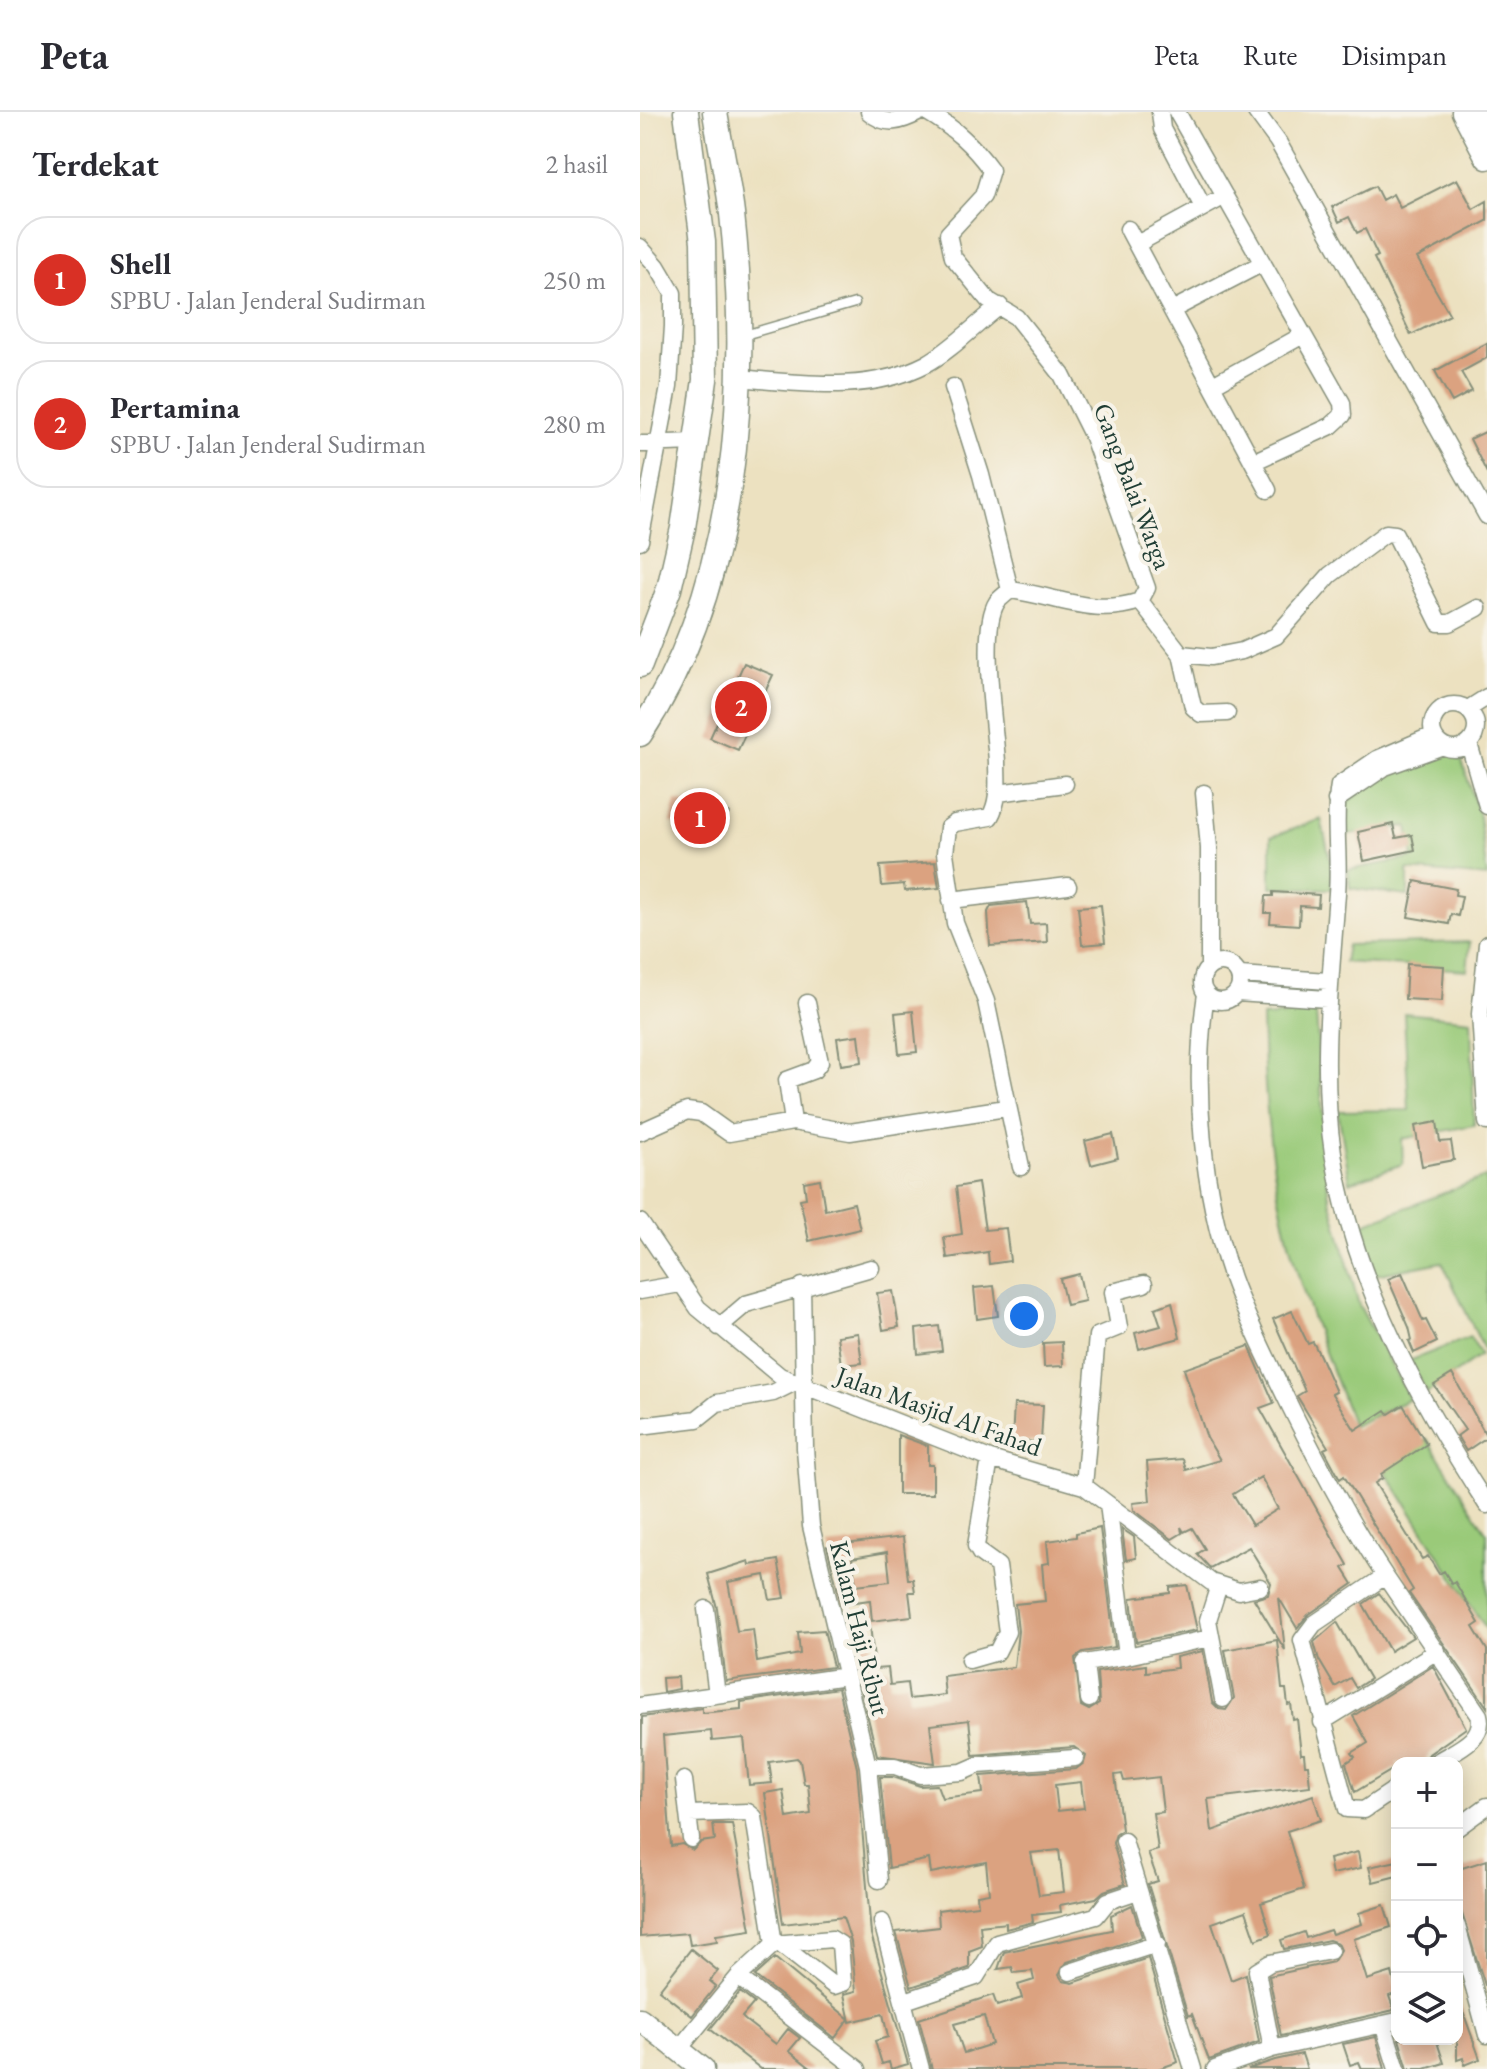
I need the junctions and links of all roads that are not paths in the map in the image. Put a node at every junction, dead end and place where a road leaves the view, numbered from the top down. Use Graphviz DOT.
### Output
graph roads {
  1 [pos="686,112"];
  2 [pos="715,112"];
  3 [pos="869,112"];
  4 [pos="920,112"];
  5 [pos="927,112"];
  6 [pos="1160,112"];
  7 [pos="1177,112"];
  8 [pos="1256,112"];
  9 [pos="1463,112"];
  10 [pos="1483,112"];
  11 [pos="1487,120"];
  12 [pos="1487,158"];
  13 [pos="1225,196"];
  14 [pos="1203,207"];
  15 [pos="1128,229"];
  16 [pos="1137,244"];
  17 [pos="640,247"];
  18 [pos="1263,263"];
  19 [pos="855,303"];
  20 [pos="1000,306"];
  21 [pos="1172,310"];
  22 [pos="673,326"];
  23 [pos="707,328"];
  24 [pos="1303,335"];
  25 [pos="738,337"];
  26 [pos="737,378"];
  27 [pos="1213,385"];
  28 [pos="953,387"];
  29 [pos="696,442"];
  30 [pos="640,444"];
  31 [pos="659,444"];
  32 [pos="1253,462"];
  33 [pos="1268,490"];
  34 [pos="1487,516"];
  35 [pos="640,541"];
  36 [pos="1010,590"];
  37 [pos="1140,601"];
  38 [pos="1478,608"];
  39 [pos="647,633"];
  40 [pos="1181,654"];
  41 [pos="640,665"];
  42 [pos="1487,697"];
  43 [pos="1227,713"];
  44 [pos="1477,717"];
  45 [pos="640,734"];
  46 [pos="1438,741"];
  47 [pos="1469,744"];
  48 [pos="1065,784"];
  49 [pos="998,793"];
  50 [pos="1204,793"];
  51 [pos="1487,806"];
  52 [pos="1068,886"];
  53 [pos="951,900"];
  54 [pos="1487,944"];
  55 [pos="1209,967"];
  56 [pos="1240,975"];
  57 [pos="1328,981"];
  58 [pos="1237,993"];
  59 [pos="1206,994"];
  60 [pos="1327,999"];
  61 [pos="807,1003"];
  62 [pos="1006,1108"];
  63 [pos="793,1122"];
  64 [pos="1487,1122"];
  65 [pos="640,1132"];
  66 [pos="1021,1167"];
  67 [pos="640,1222"];
  68 [pos="871,1268"];
  69 [pos="680,1284"];
  70 [pos="1144,1284"];
  71 [pos="802,1286"];
  72 [pos="640,1291"];
  73 [pos="719,1327"];
  74 [pos="799,1384"];
  75 [pos="640,1426"];
  76 [pos="990,1459"];
  77 [pos="1084,1486"];
  78 [pos="1108,1504"];
  79 [pos="1487,1505"];
  80 [pos="1385,1576"];
  81 [pos="1219,1585"];
  82 [pos="1260,1587"];
  83 [pos="706,1609"];
  84 [pos="1210,1638"];
  85 [pos="1437,1651"];
  86 [pos="1127,1656"];
  87 [pos="969,1660"];
  88 [pos="846,1676"];
  89 [pos="717,1695"];
  90 [pos="1089,1699"];
  91 [pos="1223,1699"];
  92 [pos="640,1706"];
  93 [pos="1322,1722"];
  94 [pos="1444,1757"];
  95 [pos="1075,1758"];
  96 [pos="868,1766"];
  97 [pos="684,1780"];
  98 [pos="1391,1792"];
  99 [pos="1487,1806"];
  100 [pos="689,1814"];
  101 [pos="1463,1824"];
  102 [pos="691,1839"];
  103 [pos="1124,1841"];
  104 [pos="879,1880"];
  105 [pos="1138,1891"];
  106 [pos="882,1922"];
  107 [pos="1157,1944"];
  108 [pos="1463,1948"];
  109 [pos="1330,1951"];
  110 [pos="1070,1972"];
  111 [pos="738,1977"];
  112 [pos="905,2001"];
  113 [pos="1390,2023"];
  114 [pos="643,2027"];
  115 [pos="1487,2035"];
  116 [pos="679,2049"];
  117 [pos="1272,2049"];
  118 [pos="703,2069"];
  119 [pos="858,2069"];
  120 [pos="921,2069"];
  121 [pos="1193,2069"];
  122 [pos="1215,2069"];
  123 [pos="1397,2069"];
  1 -- 23 [label="main road"];
  2 -- 25 [label="main road"];
  3 -- 4 [label="street"];
  5 -- 20 [label="street, Gang Balai Warga"];
  6 -- 14 [label="street"];
  7 -- 13 [label="street"];
  8 -- 34 [label="street"];
  9 -- 12 [label="street"];
  10 -- 11 [label="street"];
  13 -- 14 [label="street"];
  13 -- 18 [label="street"];
  14 -- 16 [label="street"];
  15 -- 16 [label="street"];
  16 -- 21 [label="street"];
  17 -- 22 [label="street"];
  18 -- 21 [label="street"];
  18 -- 24 [label="street"];
  19 -- 25 [label="lane"];
  20 -- 26 [label="street"];
  20 -- 37 [label="street, Gang Balai Warga"];
  21 -- 27 [label="street"];
  22 -- 23 [label="street"];
  22 -- 31 [label="street"];
  23 -- 29 [label="main road"];
  24 -- 27 [label="street"];
  24 -- 32 [label="street"];
  25 -- 26 [label="main road"];
  26 -- 45 [label="main road"];
  27 -- 32 [label="street"];
  28 -- 36 [label="street"];
  29 -- 31 [label="street"];
  29 -- 39 [label="main road"];
  30 -- 31 [label="street"];
  31 -- 35 [label="street"];
  32 -- 33 [label="street"];
  36 -- 37 [label="street, Gang Balai Warga"];
  36 -- 49 [label="street"];
  37 -- 40 [label="street"];
  38 -- 40 [label="street"];
  39 -- 41 [label="main road"];
  40 -- 43 [label="street"];
  42 -- 44 [label="street"];
  44 -- 46 [label="street"];
  44 -- 47 [label="street"];
  46 -- 47 [label="street"];
  46 -- 57 [label="street"];
  47 -- 51 [label="street"];
  48 -- 49 [label="street"];
  49 -- 53 [label="street"];
  50 -- 55 [label="street"];
  52 -- 53 [label="street"];
  53 -- 62 [label="street"];
  54 -- 64 [label="street"];
  55 -- 56 [label="street"];
  55 -- 59 [label="street"];
  56 -- 57 [label="street"];
  56 -- 58 [label="street"];
  57 -- 60 [label="street"];
  58 -- 59 [label="street"];
  58 -- 60 [label="street"];
  59 -- 80 [label="street"];
  60 -- 79 [label="street"];
  61 -- 63 [label="street"];
  62 -- 63 [label="street"];
  62 -- 66 [label="street"];
  63 -- 65 [label="street"];
  67 -- 69 [label="street, Jalan Masjid Al Fahad"];
  68 -- 71 [label="street"];
  69 -- 72 [label="street"];
  69 -- 73 [label="street, Jalan Masjid Al Fahad"];
  70 -- 77 [label="street"];
  71 -- 73 [label="street"];
  71 -- 74 [label="street, Kalam Haji Ribut"];
  73 -- 74 [label="street, Jalan Masjid Al Fahad"];
  74 -- 75 [label="street"];
  74 -- 76 [label="street, Jalan Masjid Al Fahad"];
  74 -- 88 [label="street, Kalam Haji Ribut"];
  76 -- 77 [label="street, Jalan Masjid Al Fahad"];
  76 -- 87 [label="street"];
  77 -- 78 [label="street, Jalan Masjid Al Fahad"];
  78 -- 81 [label="street, Jalan Masjid Al Fahad"];
  78 -- 86 [label="street"];
  80 -- 85 [label="street"];
  80 -- 93 [label="street"];
  81 -- 82 [label="street, Jalan Masjid Al Fahad"];
  81 -- 84 [label="street"];
  83 -- 89 [label="street"];
  84 -- 86 [label="street"];
  84 -- 91 [label="street"];
  85 -- 93 [label="street"];
  85 -- 94 [label="street"];
  86 -- 90 [label="street"];
  88 -- 89 [label="street"];
  88 -- 96 [label="street, Kalam Haji Ribut"];
  89 -- 92 [label="street"];
  93 -- 98 [label="street"];
  95 -- 96 [label="street"];
  96 -- 104 [label="street, Kalam Haji Ribut"];
  97 -- 100 [label="street"];
  99 -- 101 [label="street"];
  100 -- 102 [label="street"];
  100 -- 111 [label="street"];
  103 -- 105 [label="street"];
  105 -- 107 [label="street"];
  105 -- 112 [label="street"];
  106 -- 112 [label="street"];
  107 -- 110 [label="street"];
  107 -- 121 [label="street"];
  108 -- 115 [label="street"];
  109 -- 117 [label="street"];
  111 -- 116 [label="street"];
  111 -- 119 [label="street"];
  112 -- 120 [label="street"];
  113 -- 117 [label="street"];
  113 -- 123 [label="street"];
  114 -- 116 [label="street"];
  116 -- 118 [label="street"];
  117 -- 122 [label="street"];
}
